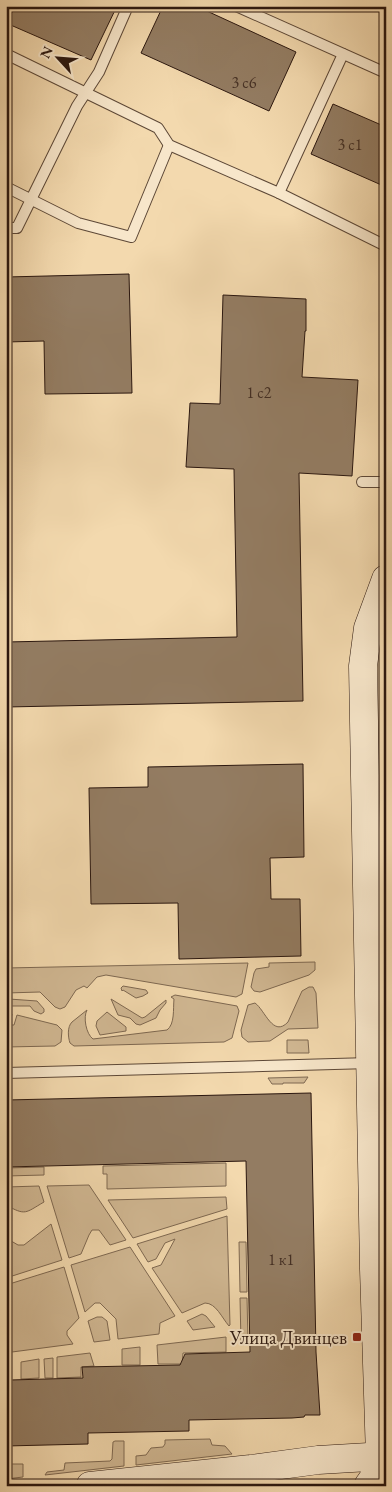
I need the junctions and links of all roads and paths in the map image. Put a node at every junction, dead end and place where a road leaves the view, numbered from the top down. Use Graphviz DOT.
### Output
graph roads {
  1 [pos="128,6"];
  2 [pos="236,6"];
  3 [pos="380,6"];
  4 [pos="386,9"];
  5 [pos="6,54"];
  6 [pos="343,54"];
  7 [pos="386,73"];
  8 [pos="85,93"];
  9 [pos="169,145"];
  10 [pos="6,187"];
  11 [pos="279,193"];
  12 [pos="32,200"];
  13 [pos="6,228"];
  14 [pos="386,246"];
  15 [pos="362,482"];
  16 [pos="386,482"];
  17 [pos="386,579"];
  18 [pos="371,1063"];
  19 [pos="6,1073"];
  20 [pos="380,1269"];
  21 [pos="381,1311"];
  22 [pos="383,1456"];
  23 [pos="90,1486"];
  24 [pos="368,1486"];
  1 -- 8 [label="lane"];
  2 -- 6 [label="lane"];
  3 -- 4 [label="path"];
  5 -- 8 [label="lane"];
  6 -- 7 [label="lane"];
  6 -- 11 [label="lane"];
  8 -- 9 [label="lane"];
  8 -- 12 [label="lane"];
  9 -- 11 [label="lane"];
  9 -- 12 [label="lane"];
  10 -- 12 [label="lane"];
  11 -- 14 [label="lane"];
  12 -- 13 [label="lane"];
  15 -- 16 [label="lane"];
  17 -- 18 [label="street"];
  18 -- 19 [label="lane"];
  18 -- 20 [label="street"];
  20 -- 21 [label="street"];
  21 -- 22 [label="street"];
  22 -- 23 [label="street"];
  22 -- 24 [label="street"];
}
